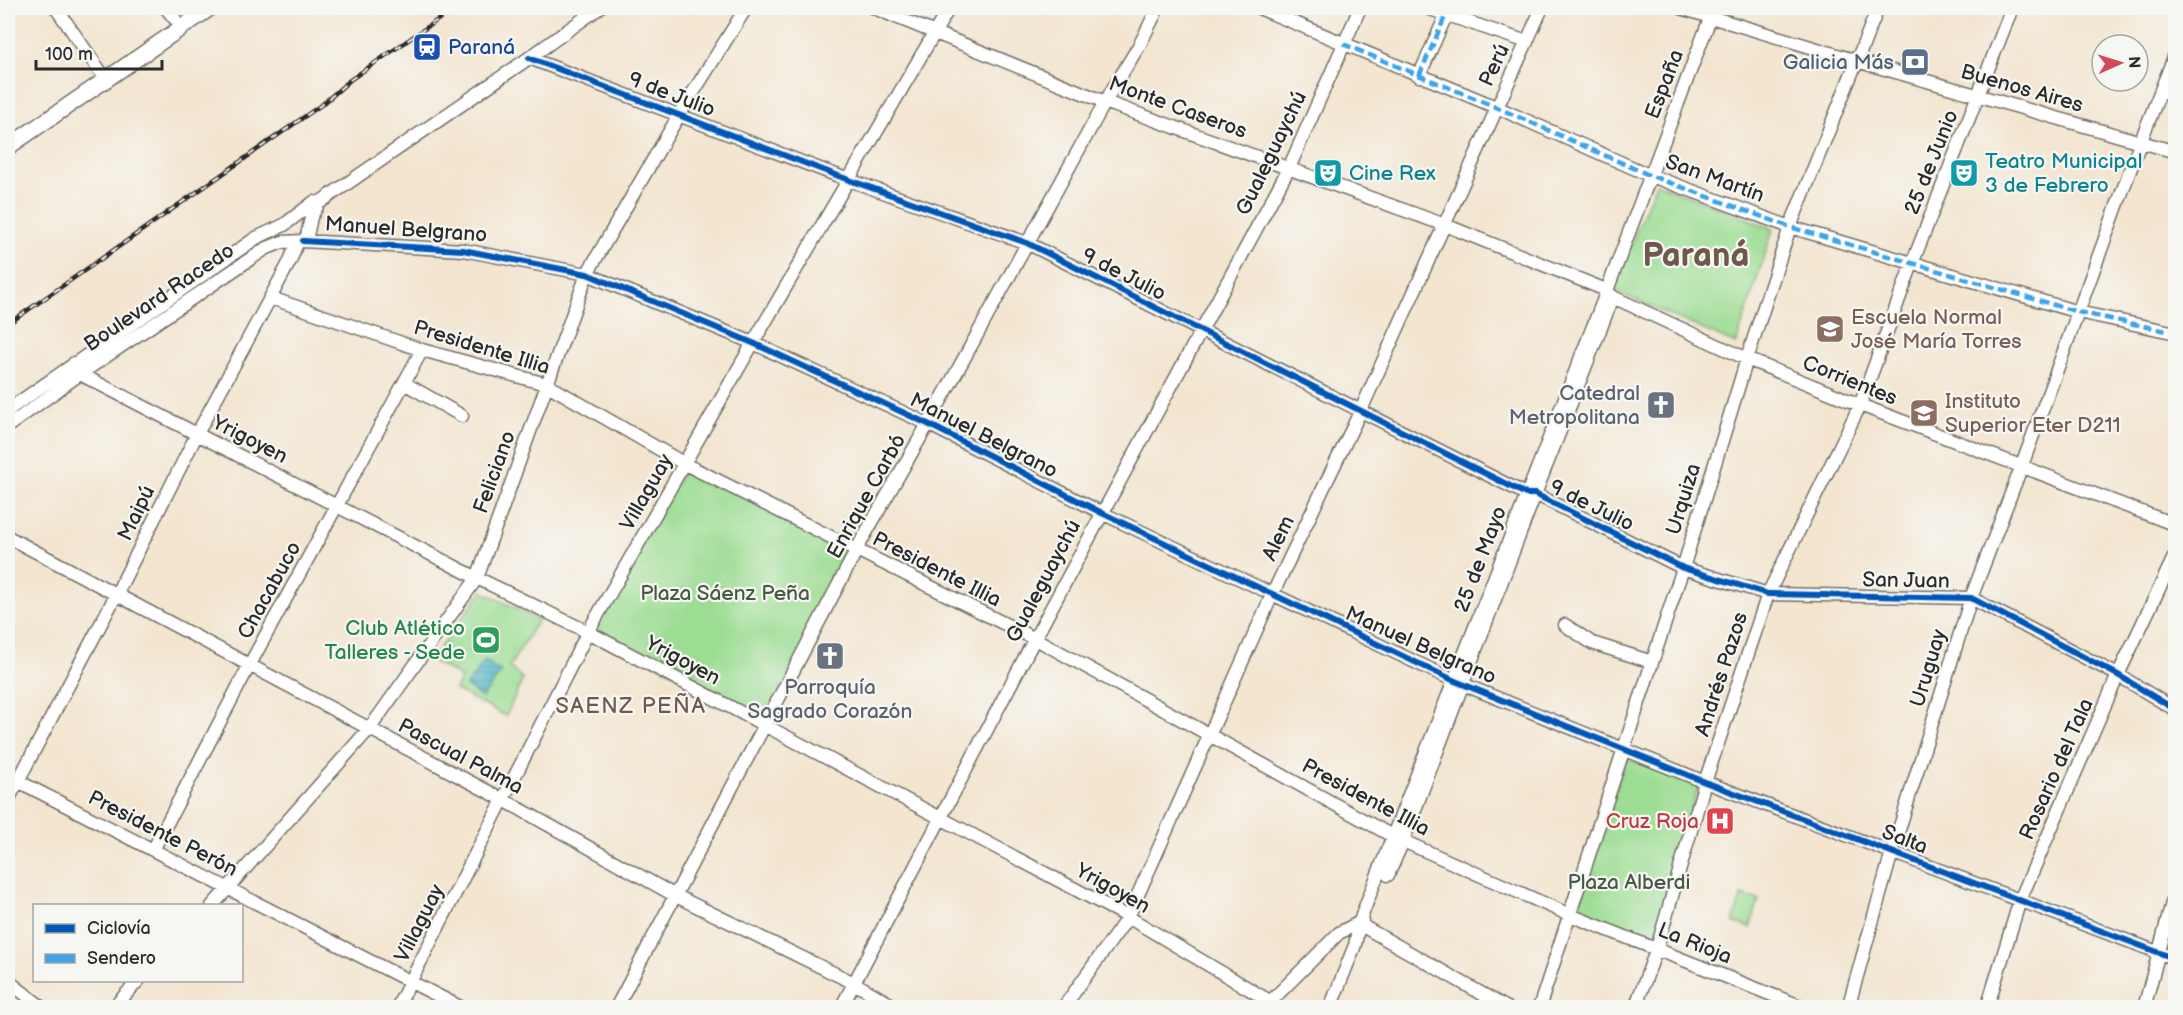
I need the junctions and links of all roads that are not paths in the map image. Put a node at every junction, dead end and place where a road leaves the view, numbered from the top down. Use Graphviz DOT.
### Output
graph roads {
  1 [pos="57,8"];
  2 [pos="192,8"];
  3 [pos="210,8"];
  4 [pos="599,8"];
  5 [pos="746,8"];
  6 [pos="874,8"];
  7 [pos="950,8"];
  8 [pos="1158,8"];
  9 [pos="1259,8"];
  10 [pos="1360,8"];
  11 [pos="1427,8"];
  12 [pos="1542,8"];
  13 [pos="1681,8"];
  14 [pos="1878,8"];
  15 [pos="2012,8"];
  16 [pos="1448,11"];
  17 [pos="1712,12"];
  18 [pos="170,13"];
  19 [pos="934,34"];
  20 [pos="1527,42"];
  21 [pos="1343,44"];
  22 [pos="2175,52"];
  23 [pos="529,58"];
  24 [pos="1857,61"];
  25 [pos="100,71"];
  26 [pos="1419,76"];
  27 [pos="1978,95"];
  28 [pos="1105,102"];
  29 [pos="1496,107"];
  30 [pos="679,115"];
  31 [pos="8,135"];
  32 [pos="2140,143"];
  33 [pos="8,147"];
  34 [pos="2175,152"];
  35 [pos="1289,168"];
  36 [pos="1649,175"];
  37 [pos="849,180"];
  38 [pos="319,202"];
  39 [pos="288,222"];
  40 [pos="1445,225"];
  41 [pos="1790,227"];
  42 [pos="299,239"];
  43 [pos="1027,243"];
  44 [pos="1912,264"];
  45 [pos="587,274"];
  46 [pos="1610,294"];
  47 [pos="271,298"];
  48 [pos="2078,312"];
  49 [pos="1201,332"];
  50 [pos="2175,333"];
  51 [pos="753,343"];
  52 [pos="422,350"];
  53 [pos="1747,359"];
  54 [pos="77,368"];
  55 [pos="404,383"];
  56 [pos="546,384"];
  57 [pos="1860,405"];
  58 [pos="8,410"];
  59 [pos="1361,411"];
  60 [pos="462,416"];
  61 [pos="928,424"];
  62 [pos="8,426"];
  63 [pos="197,434"];
  64 [pos="685,464"];
  65 [pos="2021,468"];
  66 [pos="1530,494"];
  67 [pos="337,506"];
  68 [pos="1102,513"];
  69 [pos="2175,525"];
  70 [pos="8,537"];
  71 [pos="857,550"];
  72 [pos="2175,553"];
  73 [pos="1683,568"];
  74 [pos="477,578"];
  75 [pos="1768,594"];
  76 [pos="1272,595"];
  77 [pos="116,596"];
  78 [pos="1971,598"];
  79 [pos="1565,625"];
  80 [pos="588,632"];
  81 [pos="1034,640"];
  82 [pos="1652,662"];
  83 [pos="250,664"];
  84 [pos="2118,675"];
  85 [pos="1459,682"];
  86 [pos="2175,710"];
  87 [pos="765,726"];
  88 [pos="369,728"];
  89 [pos="1209,735"];
  90 [pos="1623,750"];
  91 [pos="12,778"];
  92 [pos="1705,782"];
  93 [pos="502,799"];
  94 [pos="8,800"];
  95 [pos="942,818"];
  96 [pos="1398,839"];
  97 [pos="153,850"];
  98 [pos="1892,852"];
  99 [pos="228,888"];
  100 [pos="2175,888"];
  101 [pos="674,895"];
  102 [pos="2020,900"];
  103 [pos="214,904"];
  104 [pos="1570,915"];
  105 [pos="1128,917"];
  106 [pos="1359,924"];
  107 [pos="1657,948"];
  108 [pos="2158,952"];
  109 [pos="2175,959"];
  110 [pos="8,981"];
  111 [pos="412,981"];
  112 [pos="138,982"];
  113 [pos="854,983"];
  114 [pos="1268,1005"];
  115 [pos="43,1008"];
  116 [pos="113,1008"];
  117 [pos="398,1008"];
  118 [pos="462,1008"];
  119 [pos="616,1008"];
  120 [pos="841,1008"];
  121 [pos="897,1008"];
  122 [pos="1063,1008"];
  123 [pos="1330,1008"];
  124 [pos="1507,1008"];
  125 [pos="1539,1008"];
  126 [pos="1635,1008"];
  127 [pos="1805,1008"];
  128 [pos="1848,1008"];
  129 [pos="1987,1008"];
  130 [pos="2144,1008"];
  1 -- 25 [label="street"];
  2 -- 18 [label="main road"];
  3 -- 33 [label="main road"];
  4 -- 23 [label="street, Boulevard Racedo"];
  5 -- 30 [label="street, Feliciano"];
  6 -- 19 [label="street, Monte Caseros"];
  7 -- 19 [label="street, Villaguay"];
  8 -- 28 [label="street, Enrique Carbó"];
  9 -- 21 [label="street, San Martín"];
  10 -- 21 [label="street, Gualeguaychú"];
  11 -- 16 [label="street"];
  12 -- 20 [label="street, Perú"];
  13 -- 17 [label="street, Buenos Aires"];
  14 -- 24 [label="street, Urquiza"];
  15 -- 27 [label="street, 25 de Junio"];
  16 -- 20 [label="street"];
  16 -- 26 [label="street"];
  17 -- 24 [label="street, Buenos Aires"];
  17 -- 36 [label="street, España"];
  18 -- 25 [label="main road"];
  19 -- 28 [label="street, Monte Caseros"];
  19 -- 37 [label="street, Villaguay"];
  20 -- 29 [label="street, Perú"];
  21 -- 26 [label="street, San Martín"];
  21 -- 35 [label="street, Gualeguaychú"];
  22 -- 32 [label="street, Uruguay"];
  23 -- 30 [label="street, 9 de Julio"];
  23 -- 38 [label="street, Boulevard Racedo"];
  24 -- 27 [label="street, Buenos Aires"];
  24 -- 41 [label="street, Urquiza"];
  25 -- 31 [label="main road"];
  26 -- 29 [label="street, San Martín"];
  27 -- 32 [label="street, Buenos Aires"];
  27 -- 44 [label="street, 25 de Junio"];
  28 -- 35 [label="street, Monte Caseros"];
  28 -- 43 [label="street, Enrique Carbó"];
  29 -- 36 [label="street, San Martín"];
  29 -- 40 [label="street, Alem"];
  30 -- 37 [label="street, 9 de Julio"];
  30 -- 45 [label="street, Feliciano"];
  32 -- 34 [label="street, Buenos Aires"];
  32 -- 48 [label="street, Uruguay"];
  35 -- 40 [label="street, Monte Caseros"];
  35 -- 49 [label="street, Gualeguaychú"];
  36 -- 41 [label="street, San Martín"];
  36 -- 46 [label="street, 25 de Mayo"];
  37 -- 43 [label="street, 9 de Julio"];
  37 -- 51 [label="street, Villaguay"];
  38 -- 39 [label="street, Boulevard Racedo"];
  38 -- 42 [label="street"];
  39 -- 42 [label="street"];
  39 -- 42 [label="street"];
  39 -- 54 [label="street, Boulevard Racedo"];
  40 -- 46 [label="street, Monte Caseros"];
  40 -- 59 [label="street, Alem"];
  41 -- 44 [label="street, San Martín"];
  41 -- 53 [label="street, Urquiza"];
  42 -- 45 [label="street, Manuel Belgrano"];
  42 -- 47 [label="street, Maipú"];
  42 -- 54 [label="street, Boulevard Racedo"];
  43 -- 49 [label="street, 9 de Julio"];
  43 -- 61 [label="street, Enrique Carbó"];
  44 -- 48 [label="street, San Martín"];
  44 -- 57 [label="street, Andrés Pazos"];
  45 -- 51 [label="street, Manuel Belgrano"];
  45 -- 56 [label="street, Feliciano"];
  46 -- 53 [label="street, Corrientes"];
  46 -- 66 [label="street, 25 de Mayo"];
  47 -- 52 [label="street, Presidente Illia"];
  47 -- 63 [label="street, Maipú"];
  48 -- 50 [label="street, San Martín"];
  48 -- 65 [label="street, Uruguay"];
  49 -- 59 [label="street, 9 de Julio"];
  49 -- 68 [label="street, Gualeguaychú"];
  51 -- 61 [label="street, Manuel Belgrano"];
  51 -- 64 [label="street, Villaguay"];
  52 -- 55 [label="street, Chacabuco"];
  52 -- 56 [label="street, Presidente Illia"];
  53 -- 57 [label="street, Corrientes"];
  53 -- 73 [label="street, Urquiza"];
  54 -- 58 [label="street, Boulevard Racedo"];
  54 -- 62 [label="street, Boulevard Racedo"];
  54 -- 63 [label="street, Yrigoyen"];
  55 -- 60 [label="street"];
  55 -- 67 [label="street, Chacabuco"];
  56 -- 64 [label="street, Presidente Illia"];
  56 -- 74 [label="street, Feliciano"];
  57 -- 65 [label="street, Corrientes"];
  57 -- 75 [label="street, Andrés Pazos"];
  59 -- 66 [label="street, 9 de Julio"];
  59 -- 76 [label="street, Alem"];
  61 -- 68 [label="street, Manuel Belgrano"];
  61 -- 71 [label="street, Enrique Carbó"];
  63 -- 67 [label="street, Yrigoyen"];
  63 -- 77 [label="street, Maipú"];
  64 -- 71 [label="street, Presidente Illia"];
  64 -- 80 [label="street, Villaguay"];
  65 -- 69 [label="street, Corrientes"];
  65 -- 78 [label="street, Uruguay"];
  66 -- 73 [label="street, 9 de Julio"];
  66 -- 85 [label="street, 25 de Mayo"];
  67 -- 74 [label="street, Yrigoyen"];
  67 -- 83 [label="street, Chacabuco"];
  68 -- 76 [label="street, Manuel Belgrano"];
  68 -- 81 [label="street, Gualeguaychú"];
  70 -- 77 [label="street, Pascual Palma"];
  71 -- 81 [label="street, Presidente Illia"];
  71 -- 87 [label="street, Enrique Carbó"];
  72 -- 84 [label="street, Rosario del Tala"];
  73 -- 75 [label="street, San Juan"];
  73 -- 82 [label="street, Urquiza"];
  74 -- 80 [label="street, Yrigoyen"];
  74 -- 88 [label="street, Feliciano"];
  75 -- 78 [label="street, San Juan"];
  75 -- 92 [label="street, Andrés Pazos"];
  76 -- 85 [label="street, Manuel Belgrano"];
  76 -- 89 [label="street, Alem"];
  77 -- 83 [label="street, Pascual Palma"];
  77 -- 91 [label="street, Maipú"];
  78 -- 84 [label="street, San Juan"];
  78 -- 98 [label="street, Uruguay"];
  79 -- 82 [label="street"];
  80 -- 87 [label="street, Yrigoyen"];
  80 -- 93 [label="street, Villaguay"];
  81 -- 89 [label="street, Presidente Illia"];
  81 -- 95 [label="street, Gualeguaychú"];
  82 -- 90 [label="street, Urquiza"];
  83 -- 88 [label="street, Pascual Palma"];
  83 -- 97 [label="street, Chacabuco"];
  84 -- 86 [label="street, San Juan"];
  84 -- 102 [label="street, Rosario del Tala"];
  85 -- 90 [label="street, Manuel Belgrano"];
  85 -- 96 [label="street, 25 de Mayo"];
  87 -- 95 [label="street, Yrigoyen"];
  87 -- 101 [label="street, Enrique Carbó"];
  88 -- 93 [label="street, Pascual Palma"];
  88 -- 99 [label="street, Feliciano"];
  89 -- 96 [label="street, Presidente Illia"];
  89 -- 105 [label="street, Alem"];
  90 -- 92 [label="street, Salta"];
  90 -- 104 [label="street, Urquiza"];
  91 -- 94 [label="street, Maipú"];
  91 -- 97 [label="street, Presidente Perón"];
  92 -- 98 [label="street, Salta"];
  92 -- 107 [label="street, Andrés Pazos"];
  93 -- 101 [label="street, Pascual Palma"];
  93 -- 111 [label="street, Villaguay"];
  95 -- 105 [label="street, Yrigoyen"];
  95 -- 113 [label="street, Gualeguaychú"];
  96 -- 104 [label="street, Presidente Illia"];
  96 -- 106 [label="street, 25 de Mayo"];
  97 -- 99 [label="street, Presidente Perón"];
  98 -- 102 [label="street, Salta"];
  98 -- 128 [label="street, Uruguay"];
  99 -- 103 [label="street, Feliciano"];
  99 -- 111 [label="street, Presidente Perón"];
  100 -- 108 [label="street"];
  101 -- 113 [label="street, Pascual Palma"];
  101 -- 119 [label="street, Enrique Carbó"];
  102 -- 108 [label="street, Salta"];
  102 -- 129 [label="street, Rosario del Tala"];
  104 -- 107 [label="street, La Rioja"];
  104 -- 125 [label="street, Urquiza"];
  105 -- 114 [label="street, Yrigoyen"];
  105 -- 122 [label="street, Alem"];
  106 -- 114 [label="street"];
  106 -- 123 [label="street, 25 de Mayo"];
  106 -- 124 [label="street"];
  107 -- 126 [label="street, Andrés Pazos"];
  107 -- 127 [label="street, La Rioja"];
  108 -- 109 [label="street, Salta"];
  108 -- 130 [label="street"];
  110 -- 115 [label="street"];
  111 -- 117 [label="street, Villaguay"];
  111 -- 118 [label="street, Presidente Perón"];
  112 -- 116 [label="street"];
  113 -- 120 [label="street, Gualeguaychú"];
  113 -- 121 [label="street, Pascual Palma"];
}
